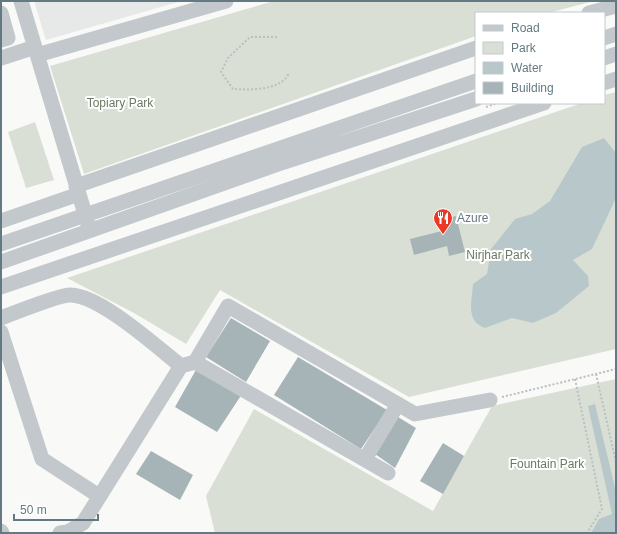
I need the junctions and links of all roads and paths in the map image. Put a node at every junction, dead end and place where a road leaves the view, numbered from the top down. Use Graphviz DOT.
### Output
graph roads {
  1 [pos="21,1"];
  2 [pos="226,1"];
  3 [pos="616,6"];
  4 [pos="593,12"];
  5 [pos="1,13"];
  6 [pos="616,34"];
  7 [pos="277,37"];
  8 [pos="605,38"];
  9 [pos="1,40"];
  10 [pos="475,48"];
  11 [pos="36,51"];
  12 [pos="616,54"];
  13 [pos="1,58"];
  14 [pos="605,58"];
  15 [pos="289,73"];
  16 [pos="616,78"];
  17 [pos="475,81"];
  18 [pos="605,83"];
  19 [pos="475,99"];
  20 [pos="541,104"];
  21 [pos="77,190"];
  22 [pos="85,215"];
  23 [pos="1,221"];
  24 [pos="90,231"];
  25 [pos="1,244"];
  26 [pos="1,262"];
  27 [pos="1,287"];
  28 [pos="1,318"];
  29 [pos="1,332"];
  30 [pos="188,364"];
  31 [pos="616,369"];
  32 [pos="596,374"];
  33 [pos="575,379"];
  34 [pos="490,400"];
  35 [pos="398,404"];
  36 [pos="365,460"];
  37 [pos="616,462"];
  38 [pos="388,473"];
  39 [pos="99,496"];
  40 [pos="60,533"];
  41 [pos="587,533"];
  1 -- 11 [label="street"];
  2 -- 11 [label="street"];
  3 -- 4 [label="street"];
  5 -- 9 [label="street"];
  6 -- 8 [label="street"];
  7 -- 15 [label="path"];
  10 -- 21 [label="street"];
  11 -- 13 [label="street"];
  11 -- 21 [label="street"];
  12 -- 14 [label="street"];
  16 -- 18 [label="street"];
  17 -- 22 [label="street"];
  19 -- 24 [label="street"];
  20 -- 27 [label="street"];
  21 -- 22 [label="street"];
  21 -- 23 [label="street"];
  22 -- 24 [label="street"];
  22 -- 25 [label="street"];
  24 -- 26 [label="street"];
  28 -- 30 [label="street"];
  29 -- 39 [label="street"];
  30 -- 35 [label="street"];
  30 -- 36 [label="street"];
  30 -- 39 [label="street"];
  31 -- 32 [label="path"];
  32 -- 33 [label="path"];
  32 -- 37 [label="path"];
  33 -- 34 [label="path"];
  33 -- 41 [label="path"];
  34 -- 35 [label="street"];
  35 -- 36 [label="street"];
  36 -- 38 [label="street"];
  39 -- 40 [label="street"];
}
